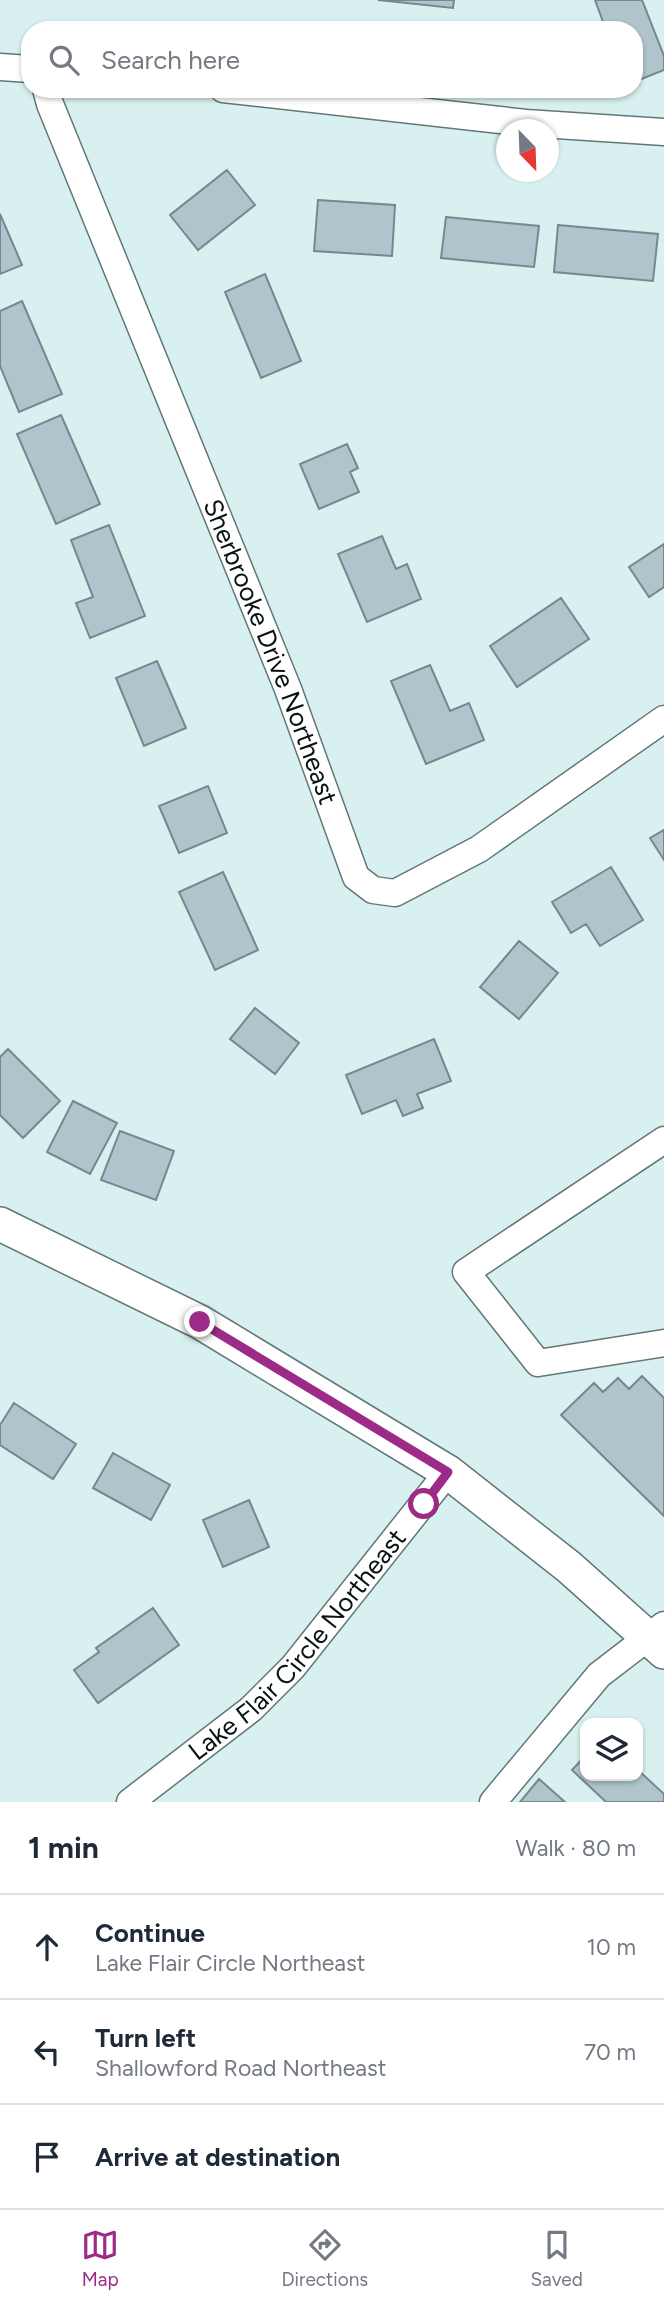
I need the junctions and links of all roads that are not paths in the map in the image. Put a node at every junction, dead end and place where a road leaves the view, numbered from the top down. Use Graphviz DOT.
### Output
graph roads {
  1 [pos="0,67"];
  2 [pos="21,68"];
  3 [pos="48,98"];
  4 [pos="303,98"];
  5 [pos="664,132"];
  6 [pos="664,719"];
  7 [pos="664,1140"];
  8 [pos="0,1224"];
  9 [pos="664,1343"];
  10 [pos="448,1472"];
  11 [pos="659,1638"];
  12 [pos="130,1802"];
  13 [pos="493,1802"];
  1 -- 2 [label="street"];
  3 -- 6 [label="street, Sherbrooke Drive Northeast"];
  4 -- 5 [label="street"];
  7 -- 9 [label="street"];
  8 -- 10 [label="street"];
  10 -- 11 [label="street"];
  10 -- 12 [label="street, Lake Flair Circle Northeast"];
  11 -- 13 [label="street"];
}
